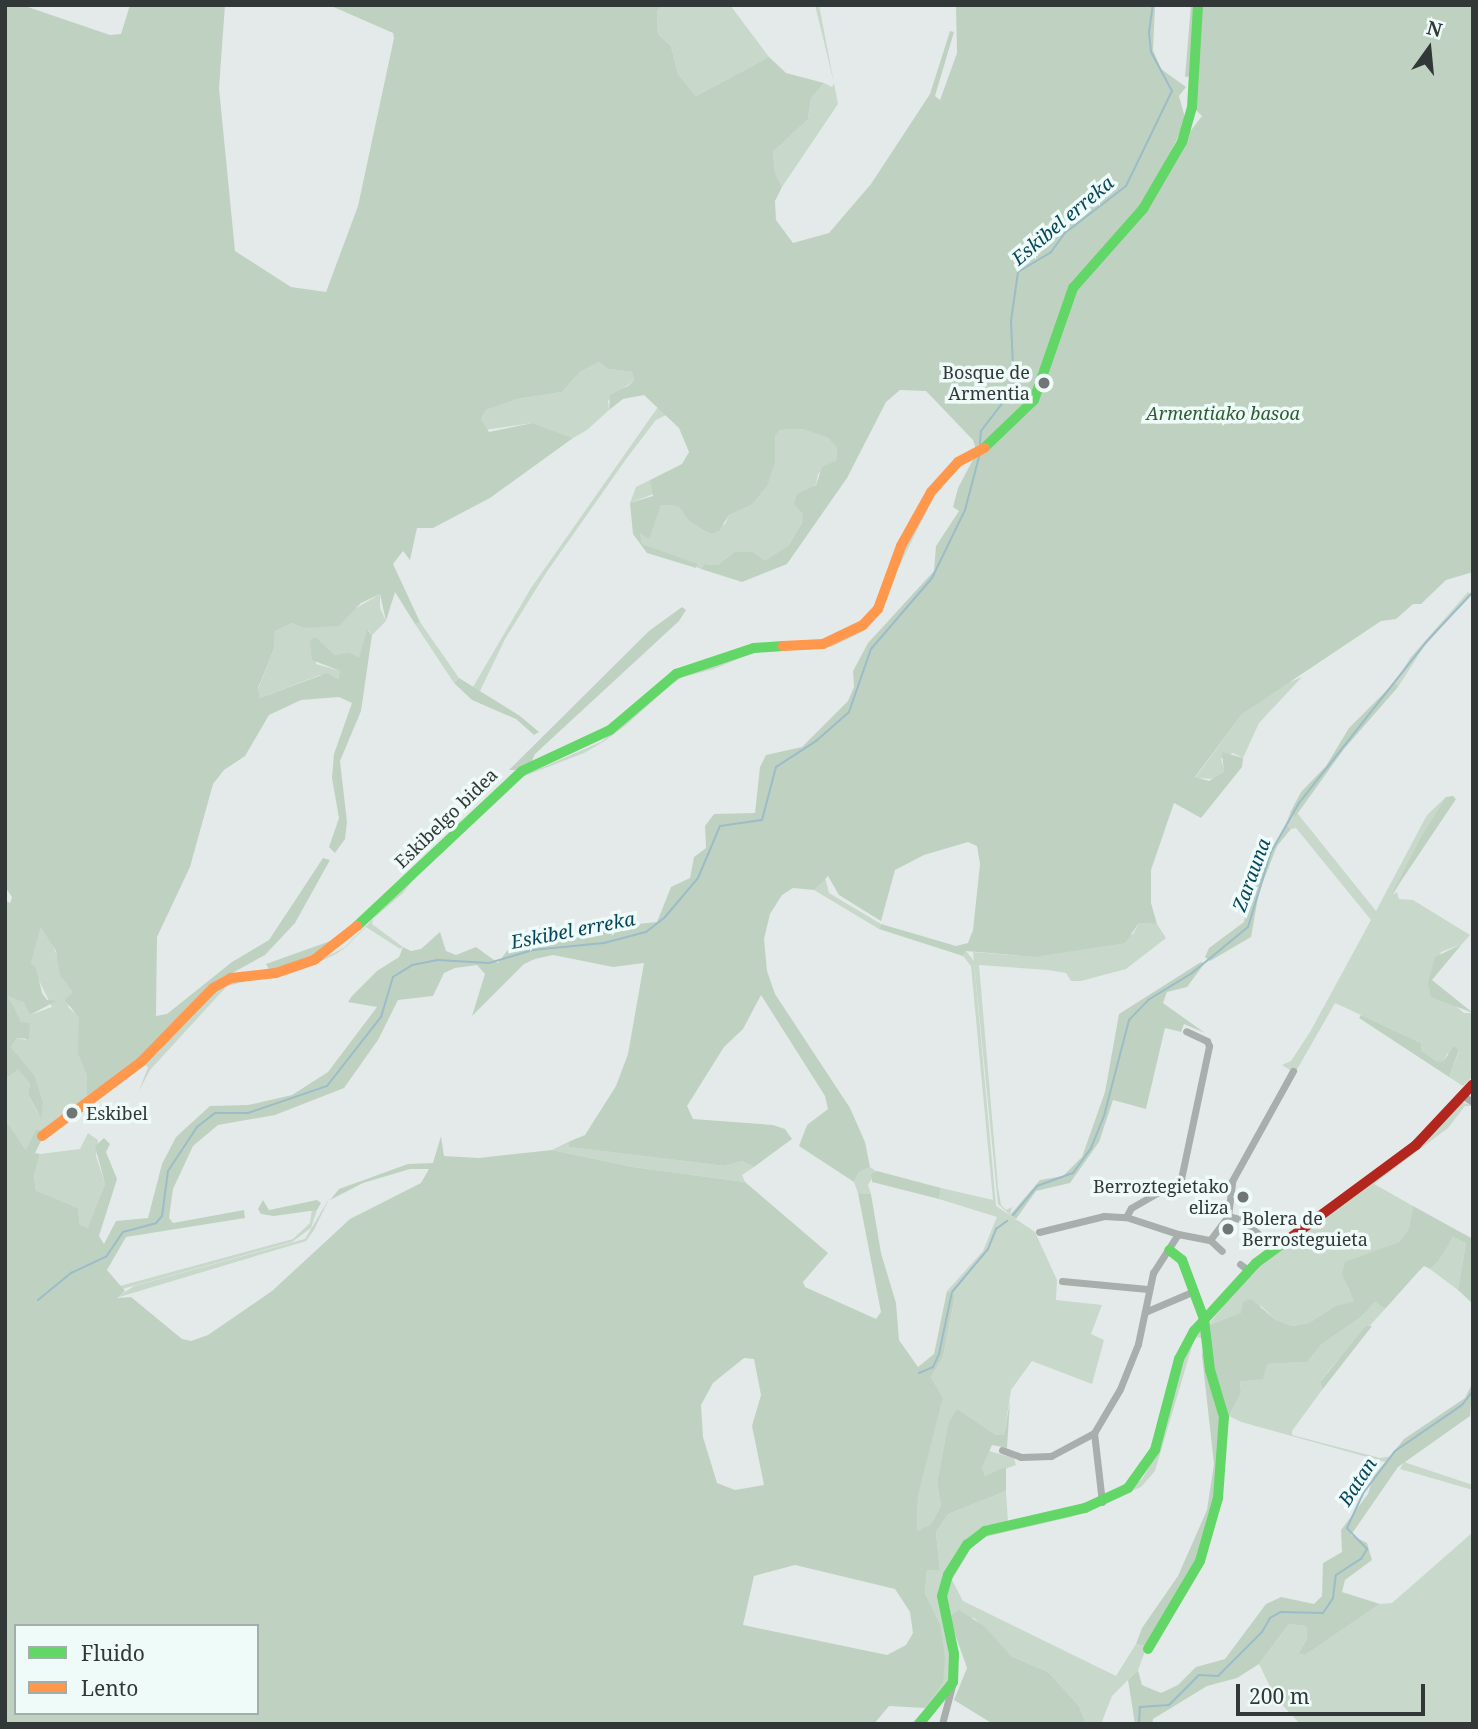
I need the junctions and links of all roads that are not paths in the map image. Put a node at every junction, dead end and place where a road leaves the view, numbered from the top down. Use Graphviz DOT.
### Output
graph roads {
  1 [pos="1198,5"];
  2 [pos="1185,1031"];
  3 [pos="1293,1071"];
  4 [pos="1473,1084"];
  5 [pos="1468,1099"];
  6 [pos="42,1136"];
  7 [pos="1228,1216"];
  8 [pos="1126,1217"];
  9 [pos="1039,1232"];
  10 [pos="1178,1234"];
  11 [pos="1210,1240"];
  12 [pos="1274,1248"];
  13 [pos="1169,1250"];
  14 [pos="1222,1251"];
  15 [pos="1062,1280"];
  16 [pos="1148,1289"];
  17 [pos="1192,1292"];
  18 [pos="1145,1312"];
  19 [pos="1204,1319"];
  20 [pos="1094,1433"];
  21 [pos="1002,1450"];
  22 [pos="1102,1502"];
  23 [pos="1148,1649"];
  24 [pos="953,1682"];
  25 [pos="919,1724"];
  26 [pos="942,1724"];
  1 -- 6 [label="street, Eskibelgo bidea"];
  2 -- 8 [label="street"];
  3 -- 7 [label="street"];
  4 -- 5 [label="street"];
  5 -- 12 [label="street"];
  7 -- 11 [label="street"];
  7 -- 12 [label="street"];
  8 -- 9 [label="street"];
  8 -- 10 [label="street"];
  10 -- 11 [label="street"];
  10 -- 13 [label="street"];
  11 -- 14 [label="street"];
  12 -- 19 [label="street"];
  13 -- 16 [label="street"];
  13 -- 17 [label="street"];
  15 -- 16 [label="street"];
  16 -- 18 [label="street"];
  17 -- 18 [label="street"];
  17 -- 19 [label="street"];
  18 -- 20 [label="street"];
  19 -- 22 [label="street"];
  19 -- 23 [label="street"];
  20 -- 21 [label="street"];
  20 -- 22 [label="street"];
  22 -- 24 [label="street"];
  24 -- 25 [label="street"];
  24 -- 26 [label="street"];
}
